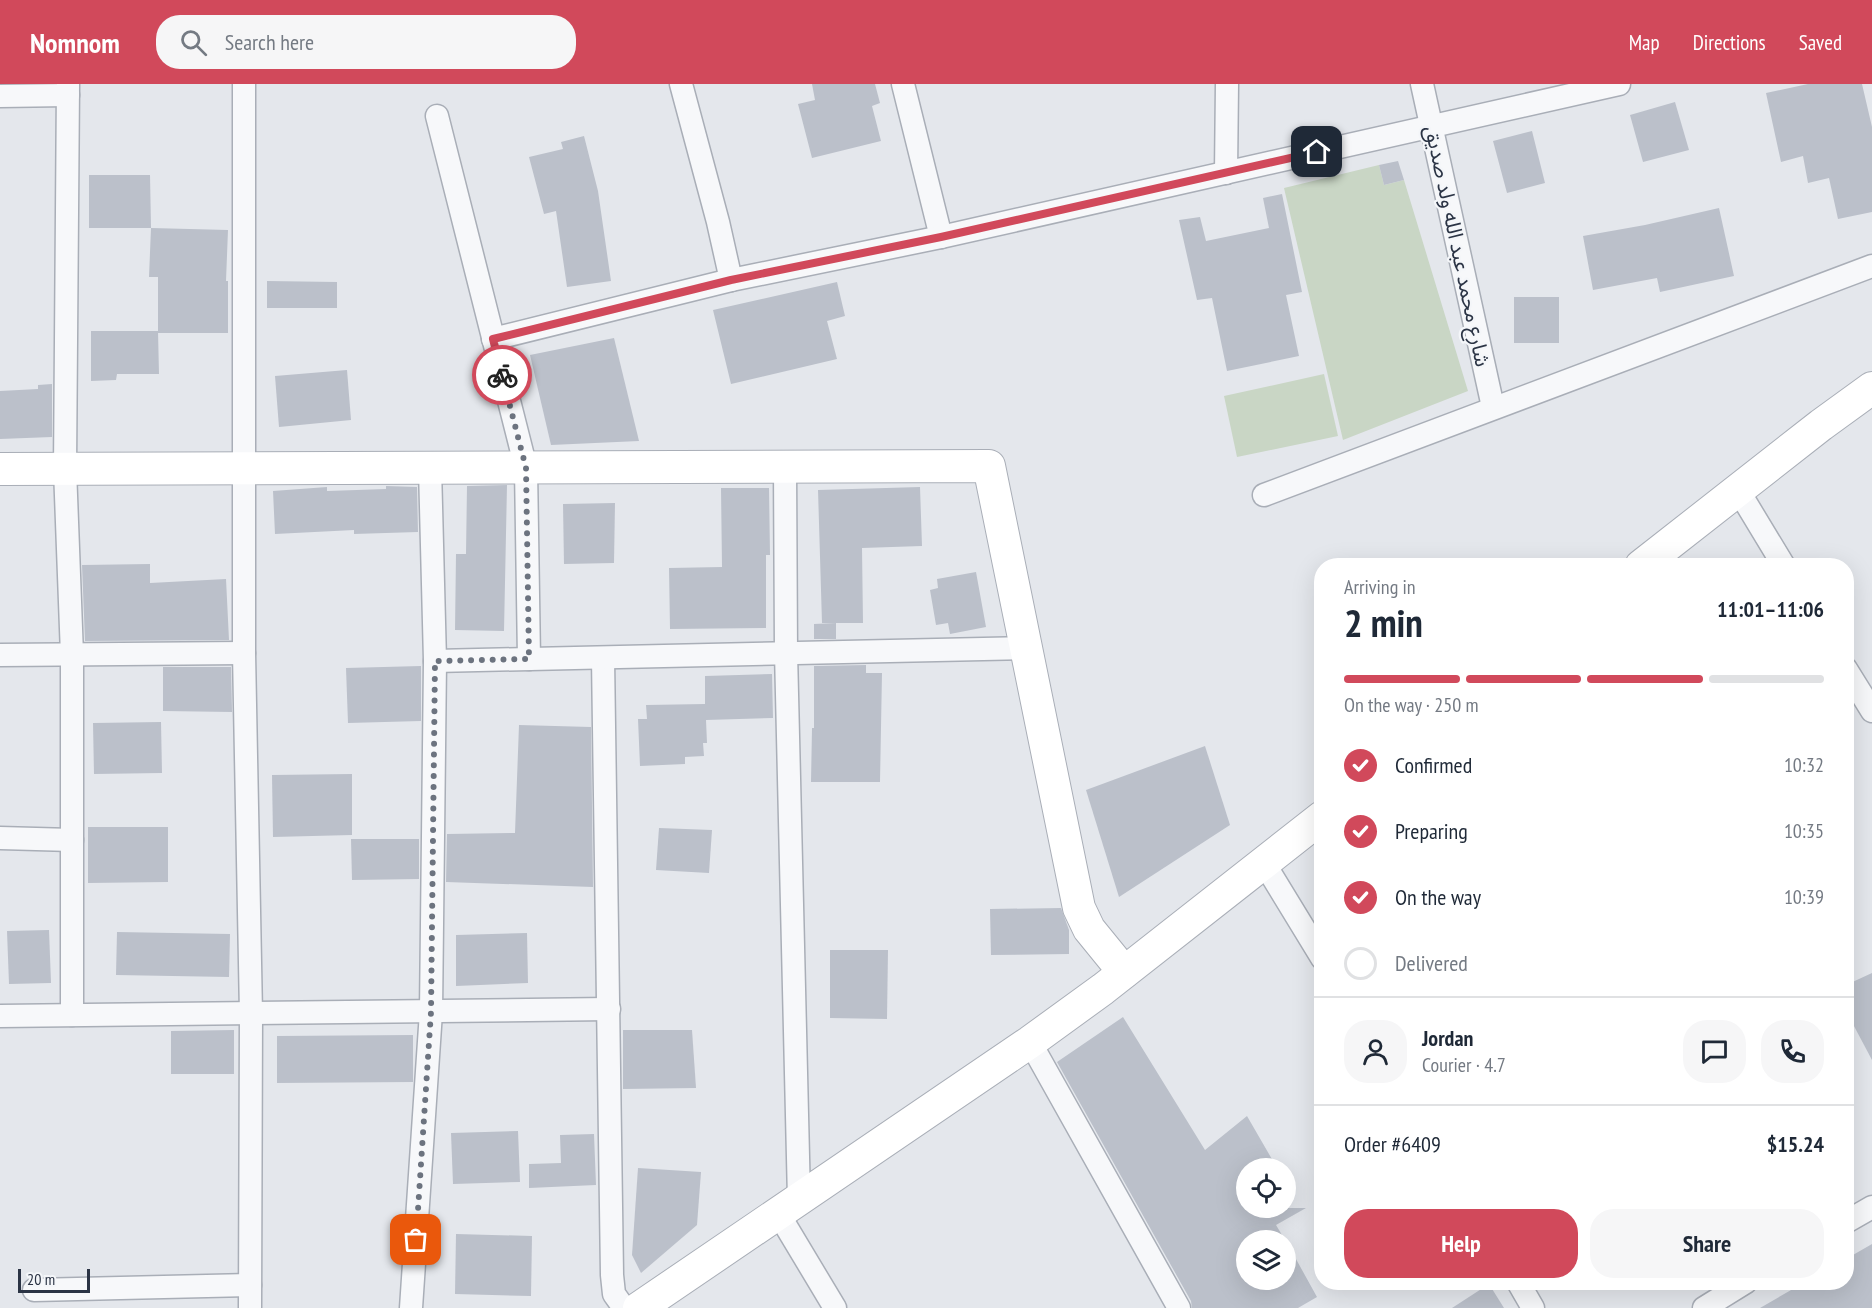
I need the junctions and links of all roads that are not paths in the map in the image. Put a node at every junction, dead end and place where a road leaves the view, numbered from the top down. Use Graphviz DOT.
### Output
graph roads {
  1 [pos="244,84"];
  2 [pos="681,84"];
  3 [pos="903,84"];
  4 [pos="1227,84"];
  5 [pos="1422,84"];
  6 [pos="1618,84"];
  7 [pos="68,90"];
  8 [pos="0,96"];
  9 [pos="437,116"];
  10 [pos="1432,126"];
  11 [pos="1226,173"];
  12 [pos="941,237"];
  13 [pos="1872,266"];
  14 [pos="731,280"];
  15 [pos="493,339"];
  16 [pos="1872,387"];
  17 [pos="1493,407"];
  18 [pos="785,467"];
  19 [pos="245,468"];
  20 [pos="430,468"];
  21 [pos="526,468"];
  22 [pos="0,469"];
  23 [pos="65,469"];
  24 [pos="1738,490"];
  25 [pos="1264,495"];
  26 [pos="1651,558"];
  27 [pos="1779,558"];
  28 [pos="1026,648"];
  29 [pos="786,652"];
  30 [pos="244,653"];
  31 [pos="0,655"];
  32 [pos="72,655"];
  33 [pos="603,658"];
  34 [pos="529,659"];
  35 [pos="435,661"];
  36 [pos="1854,682"];
  37 [pos="1872,711"];
  38 [pos="1314,823"];
  39 [pos="0,838"];
  40 [pos="72,840"];
  41 [pos="1264,863"];
  42 [pos="1314,945"];
  43 [pos="1124,972"];
  44 [pos="609,1010"];
  45 [pos="431,1012"];
  46 [pos="251,1014"];
  47 [pos="0,1016"];
  48 [pos="72,1016"];
  49 [pos="1030,1042"];
  50 [pos="788,1206"];
  51 [pos="1872,1207"];
  52 [pos="1854,1217"];
  53 [pos="250,1285"];
  54 [pos="34,1290"];
  55 [pos="1523,1290"];
  56 [pos="1733,1290"];
  57 [pos="250,1308"];
  58 [pos="411,1308"];
  59 [pos="624,1308"];
  60 [pos="639,1308"];
  61 [pos="835,1308"];
  62 [pos="1179,1308"];
  63 [pos="1533,1308"];
  64 [pos="1704,1308"];
  1 -- 19 [label="street"];
  2 -- 14 [label="street"];
  3 -- 12 [label="street"];
  4 -- 11 [label="street"];
  5 -- 10 [label="street, شارع محمد عبد الله ولد صديق"];
  6 -- 10 [label="street"];
  7 -- 8 [label="street"];
  7 -- 23 [label="street"];
  9 -- 15 [label="street"];
  10 -- 11 [label="street"];
  10 -- 17 [label="street, شارع محمد عبد الله ولد صديق"];
  11 -- 12 [label="street"];
  12 -- 14 [label="street"];
  13 -- 17 [label="street"];
  14 -- 15 [label="street"];
  15 -- 21 [label="street"];
  16 -- 24 [label="street"];
  17 -- 25 [label="street"];
  18 -- 21 [label="street"];
  18 -- 28 [label="street"];
  18 -- 29 [label="street"];
  19 -- 20 [label="street"];
  19 -- 23 [label="street"];
  19 -- 30 [label="street"];
  20 -- 21 [label="street"];
  20 -- 35 [label="street"];
  21 -- 34 [label="street"];
  22 -- 23 [label="street"];
  23 -- 32 [label="street"];
  24 -- 26 [label="street"];
  24 -- 27 [label="street"];
  28 -- 29 [label="street"];
  28 -- 43 [label="street"];
  29 -- 33 [label="street"];
  29 -- 50 [label="street"];
  30 -- 32 [label="street"];
  30 -- 46 [label="street"];
  31 -- 32 [label="street"];
  32 -- 40 [label="street"];
  33 -- 34 [label="street"];
  33 -- 44 [label="street"];
  34 -- 35 [label="street"];
  35 -- 45 [label="street"];
  36 -- 37 [label="street"];
  38 -- 41 [label="street"];
  39 -- 40 [label="street"];
  40 -- 48 [label="street"];
  41 -- 42 [label="street"];
  41 -- 43 [label="street"];
  43 -- 49 [label="street"];
  44 -- 45 [label="street"];
  44 -- 59 [label="street"];
  45 -- 46 [label="street"];
  45 -- 58 [label="street"];
  46 -- 48 [label="street"];
  46 -- 53 [label="street"];
  47 -- 48 [label="street"];
  49 -- 50 [label="street"];
  49 -- 62 [label="street"];
  50 -- 60 [label="street"];
  50 -- 61 [label="street"];
  51 -- 52 [label="street"];
  53 -- 54 [label="street"];
  53 -- 57 [label="street"];
  55 -- 63 [label="street"];
  56 -- 64 [label="street"];
}
